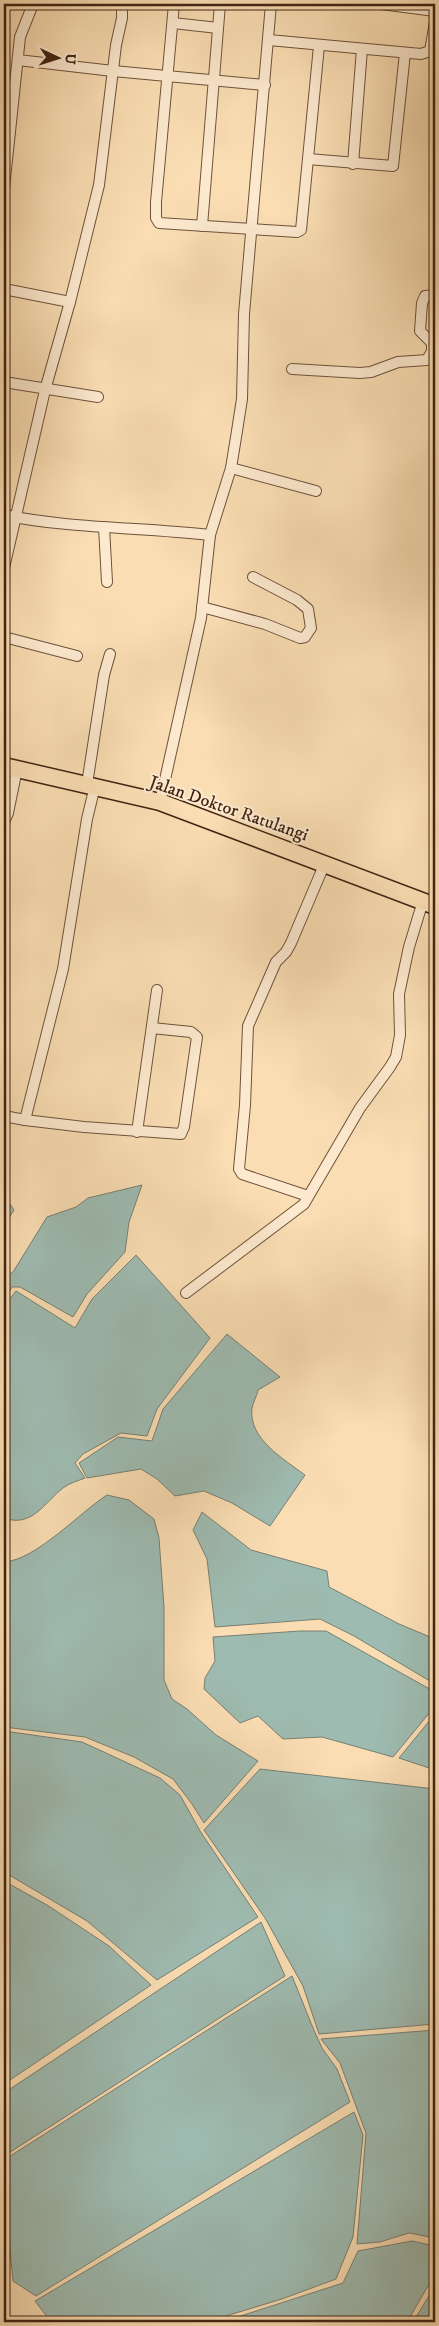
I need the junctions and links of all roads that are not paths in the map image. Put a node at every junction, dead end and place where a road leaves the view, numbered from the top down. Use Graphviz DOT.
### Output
graph roads {
  1 [pos="33,4"];
  2 [pos="122,4"];
  3 [pos="174,4"];
  4 [pos="220,4"];
  5 [pos="272,4"];
  6 [pos="381,4"];
  7 [pos="435,11"];
  8 [pos="435,22"];
  9 [pos="173,23"];
  10 [pos="218,28"];
  11 [pos="269,40"];
  12 [pos="319,46"];
  13 [pos="362,49"];
  14 [pos="404,53"];
  15 [pos="18,60"];
  16 [pos="113,71"];
  17 [pos="168,76"];
  18 [pos="214,80"];
  19 [pos="265,85"];
  20 [pos="308,159"];
  21 [pos="353,164"];
  22 [pos="4,188"];
  23 [pos="202,226"];
  24 [pos="252,229"];
  25 [pos="4,289"];
  26 [pos="435,295"];
  27 [pos="70,302"];
  28 [pos="292,369"];
  29 [pos="4,382"];
  30 [pos="45,390"];
  31 [pos="98,397"];
  32 [pos="230,468"];
  33 [pos="316,491"];
  34 [pos="4,515"];
  35 [pos="17,518"];
  36 [pos="104,527"];
  37 [pos="210,535"];
  38 [pos="4,568"];
  39 [pos="253,577"];
  40 [pos="107,582"];
  41 [pos="202,607"];
  42 [pos="4,637"];
  43 [pos="110,654"];
  44 [pos="77,656"];
  45 [pos="10,767"];
  46 [pos="91,785"];
  47 [pos="160,802"];
  48 [pos="4,822"];
  49 [pos="325,863"];
  50 [pos="429,904"];
  51 [pos="157,990"];
  52 [pos="152,1028"];
  53 [pos="4,1116"];
  54 [pos="25,1120"];
  55 [pos="136,1132"];
  56 [pos="308,1196"];
  57 [pos="186,1293"];
  1 -- 15 [label="street"];
  2 -- 16 [label="street"];
  3 -- 9 [label="street"];
  4 -- 10 [label="street"];
  5 -- 11 [label="street"];
  6 -- 7 [label="street"];
  8 -- 14 [label="street"];
  9 -- 10 [label="street"];
  9 -- 17 [label="street"];
  10 -- 18 [label="street"];
  11 -- 12 [label="street"];
  11 -- 19 [label="street"];
  12 -- 13 [label="street"];
  12 -- 20 [label="street"];
  13 -- 14 [label="street"];
  13 -- 21 [label="street"];
  14 -- 21 [label="street"];
  15 -- 16 [label="street"];
  15 -- 22 [label="street"];
  16 -- 17 [label="street"];
  16 -- 27 [label="street"];
  17 -- 18 [label="street"];
  17 -- 23 [label="street"];
  18 -- 19 [label="street"];
  18 -- 23 [label="street"];
  19 -- 24 [label="street"];
  20 -- 21 [label="street"];
  20 -- 24 [label="street"];
  23 -- 24 [label="street"];
  24 -- 32 [label="street"];
  25 -- 27 [label="street"];
  26 -- 28 [label="street"];
  27 -- 30 [label="street"];
  29 -- 30 [label="street"];
  30 -- 31 [label="street"];
  30 -- 35 [label="street"];
  32 -- 33 [label="street"];
  32 -- 37 [label="street"];
  34 -- 35 [label="street"];
  35 -- 36 [label="street"];
  35 -- 38 [label="street"];
  36 -- 37 [label="street"];
  36 -- 40 [label="street"];
  37 -- 41 [label="street"];
  39 -- 41 [label="street"];
  41 -- 47 [label="street"];
  42 -- 44 [label="street"];
  43 -- 46 [label="street"];
  45 -- 46 [label="highway, Jalan Doktor Ratulangi"];
  45 -- 48 [label="street"];
  46 -- 47 [label="highway, Jalan Doktor Ratulangi"];
  46 -- 54 [label="street"];
  47 -- 49 [label="highway, Jalan Doktor Ratulangi"];
  49 -- 50 [label="highway, Jalan Doktor Ratulangi"];
  49 -- 56 [label="street"];
  50 -- 56 [label="street"];
  51 -- 52 [label="street"];
  52 -- 55 [label="street"];
  52 -- 55 [label="street"];
  53 -- 54 [label="street"];
  54 -- 55 [label="street"];
  56 -- 57 [label="street"];
}
